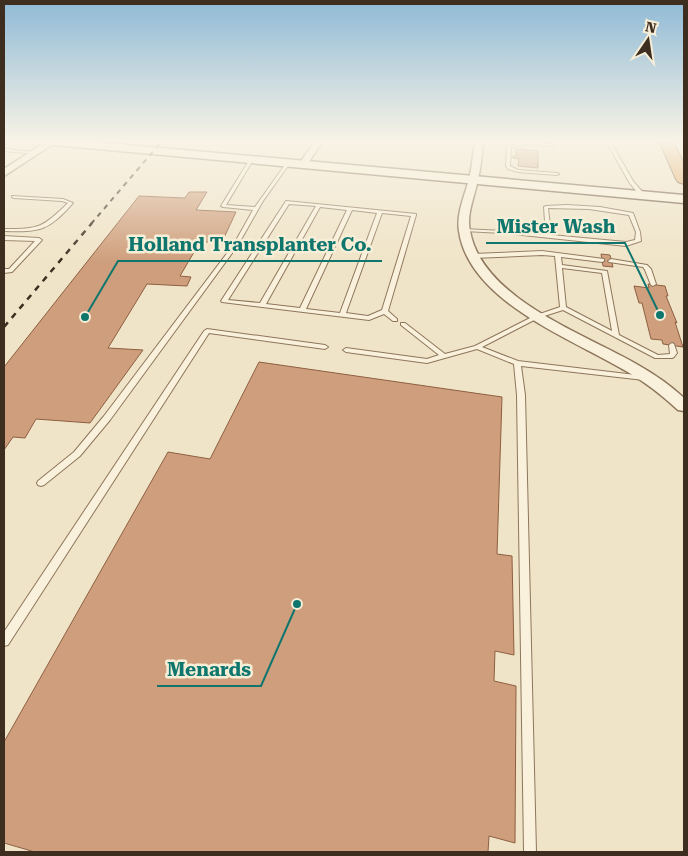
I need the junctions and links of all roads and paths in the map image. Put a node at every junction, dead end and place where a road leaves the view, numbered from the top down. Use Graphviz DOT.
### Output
graph roads {
  1 [pos="473,180"];
  2 [pos="238,181"];
  3 [pos="276,181"];
  4 [pos="483,181"];
  5 [pos="631,181"];
  6 [pos="644,196"];
  7 [pos="14,197"];
  8 [pos="684,199"];
  9 [pos="319,206"];
  10 [pos="256,209"];
  11 [pos="350,209"];
  12 [pos="380,212"];
  13 [pos="4,230"];
  14 [pos="464,230"];
  15 [pos="549,235"];
  16 [pos="4,238"];
  17 [pos="558,255"];
  18 [pos="473,256"];
  19 [pos="602,260"];
  20 [pos="611,261"];
  21 [pos="559,266"];
  22 [pos="4,271"];
  23 [pos="653,284"];
  24 [pos="262,306"];
  25 [pos="563,308"];
  26 [pos="302,310"];
  27 [pos="385,311"];
  28 [pos="342,315"];
  29 [pos="536,317"];
  30 [pos="395,320"];
  31 [pos="403,324"];
  32 [pos="616,336"];
  33 [pos="672,346"];
  34 [pos="325,347"];
  35 [pos="477,347"];
  36 [pos="346,350"];
  37 [pos="444,356"];
  38 [pos="517,363"];
  39 [pos="649,378"];
  40 [pos="684,406"];
  41 [pos="41,483"];
  42 [pos="4,641"];
  43 [pos="530,852"];
  1 -- 14 [label="street"];
  2 -- 10 [label="lane"];
  3 -- 10 [label="lane"];
  4 -- 6 [label="main road"];
  5 -- 6 [label="lane"];
  6 -- 8 [label="main road"];
  7 -- 13 [label="lane"];
  9 -- 11 [label="lane"];
  9 -- 24 [label="lane"];
  9 -- 24 [label="lane"];
  10 -- 41 [label="lane"];
  11 -- 12 [label="lane"];
  11 -- 26 [label="lane"];
  12 -- 27 [label="lane"];
  12 -- 28 [label="lane"];
  14 -- 15 [label="lane"];
  14 -- 18 [label="street"];
  15 -- 15 [label="lane"];
  16 -- 22 [label="lane"];
  17 -- 18 [label="lane"];
  17 -- 19 [label="lane"];
  17 -- 21 [label="lane"];
  18 -- 29 [label="street"];
  20 -- 23 [label="lane"];
  21 -- 25 [label="lane"];
  21 -- 32 [label="lane"];
  24 -- 26 [label="lane"];
  25 -- 29 [label="lane"];
  25 -- 32 [label="lane"];
  26 -- 28 [label="lane"];
  27 -- 28 [label="lane"];
  27 -- 30 [label="lane"];
  29 -- 35 [label="lane"];
  29 -- 39 [label="street"];
  31 -- 37 [label="lane"];
  32 -- 33 [label="lane"];
  34 -- 42 [label="lane"];
  35 -- 37 [label="lane"];
  35 -- 38 [label="lane"];
  36 -- 37 [label="lane"];
  38 -- 39 [label="lane"];
  38 -- 43 [label="lane"];
  39 -- 40 [label="street"];
}
